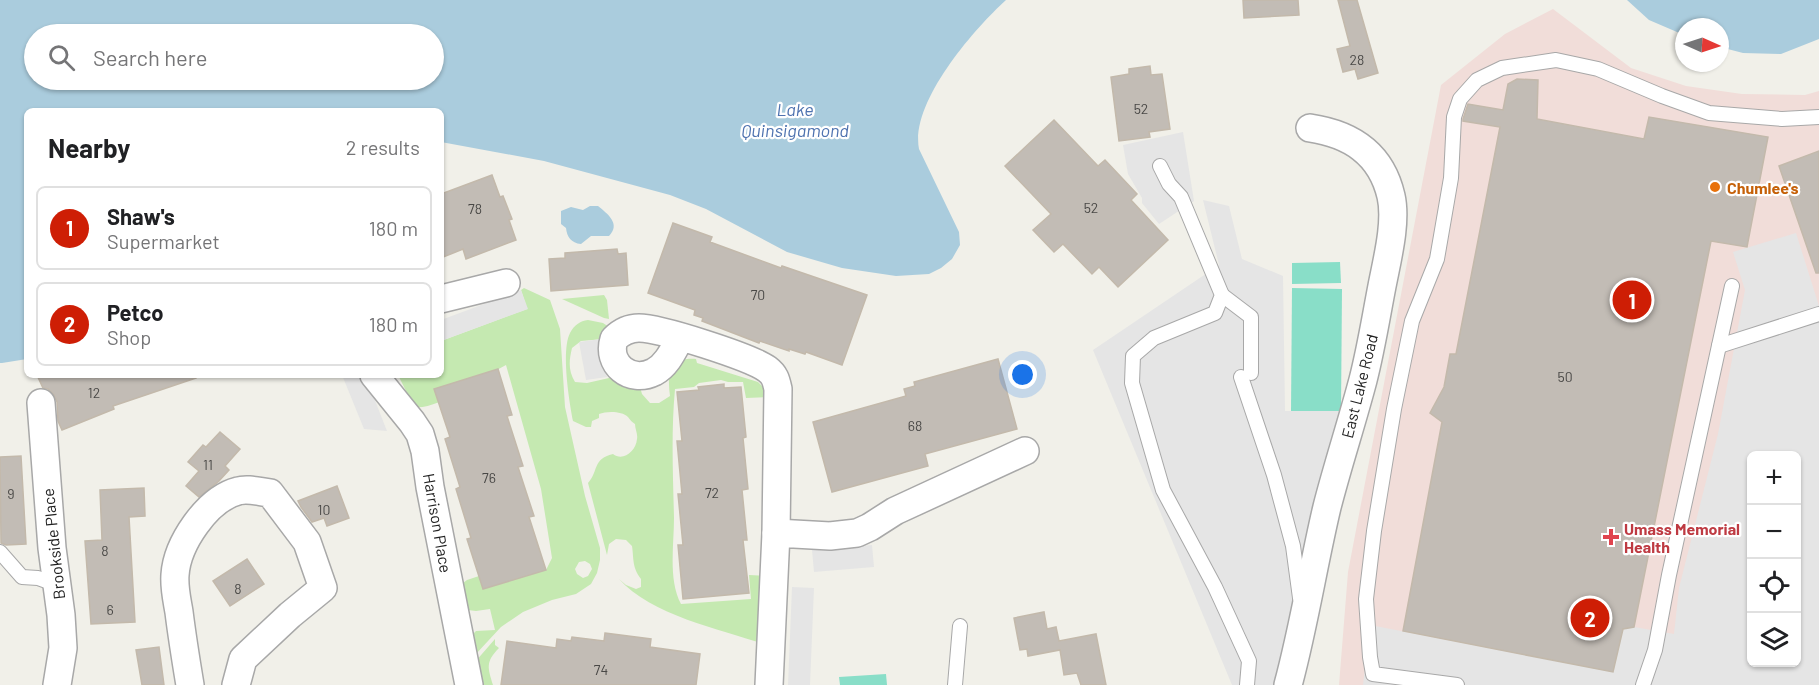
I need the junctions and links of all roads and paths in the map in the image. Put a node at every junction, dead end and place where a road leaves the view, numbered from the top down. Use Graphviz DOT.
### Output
graph roads {
  1 [pos="1819,117"];
  2 [pos="1310,128"];
  3 [pos="1160,166"];
  4 [pos="506,283"];
  5 [pos="1732,286"];
  6 [pos="1222,295"];
  7 [pos="444,298"];
  8 [pos="1819,314"];
  9 [pos="680,338"];
  10 [pos="1719,346"];
  11 [pos="376,378"];
  12 [pos="41,403"];
  13 [pos="1025,451"];
  14 [pos="776,533"];
  15 [pos="0,552"];
  16 [pos="57,585"];
  17 [pos="1304,621"];
  18 [pos="960,626"];
  19 [pos="57,685"];
  20 [pos="189,685"];
  21 [pos="236,685"];
  22 [pos="469,685"];
  23 [pos="769,685"];
  24 [pos="955,685"];
  25 [pos="1247,685"];
  26 [pos="1288,685"];
  27 [pos="1457,685"];
  28 [pos="1643,685"];
  1 -- 27 [label="lane"];
  2 -- 17 [label="street, East Lake Road"];
  3 -- 6 [label="lane"];
  4 -- 7 [label="street"];
  5 -- 10 [label="lane"];
  6 -- 17 [label="lane"];
  6 -- 25 [label="lane"];
  8 -- 10 [label="lane"];
  9 -- 14 [label="street"];
  10 -- 28 [label="lane"];
  11 -- 22 [label="street, Harrison Place"];
  12 -- 16 [label="street, Brookside Place"];
  13 -- 14 [label="street"];
  14 -- 23 [label="street"];
  15 -- 16 [label="lane"];
  16 -- 19 [label="street, Brookside Place"];
  17 -- 26 [label="street, East Lake Road"];
  18 -- 24 [label="lane"];
  20 -- 21 [label="street"];
}
